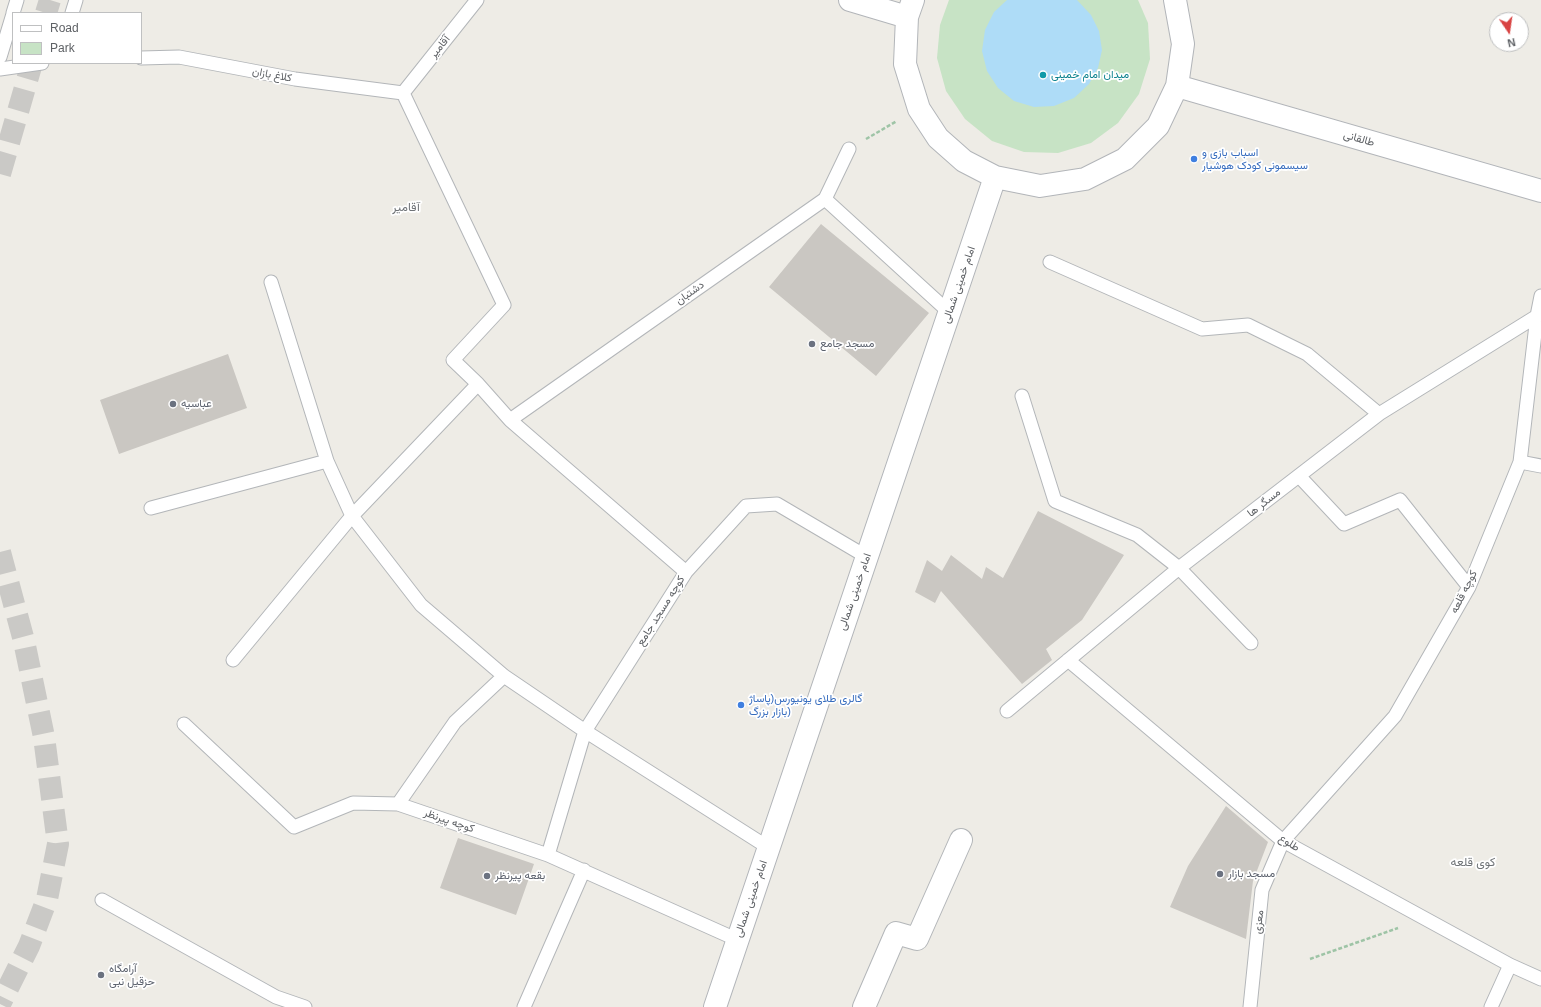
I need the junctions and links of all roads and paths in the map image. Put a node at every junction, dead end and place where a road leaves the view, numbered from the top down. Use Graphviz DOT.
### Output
graph roads {
  1 [pos="17,0"];
  2 [pos="76,0"];
  3 [pos="477,0"];
  4 [pos="850,0"];
  5 [pos="1175,0"];
  6 [pos="910,9"];
  7 [pos="13,12"];
  8 [pos="72,12"];
  9 [pos="12,16"];
  10 [pos="0,57"];
  11 [pos="142,58"];
  12 [pos="36,64"];
  13 [pos="0,70"];
  14 [pos="1177,86"];
  15 [pos="403,93"];
  16 [pos="919,109"];
  17 [pos="849,149"];
  18 [pos="995,177"];
  19 [pos="1541,192"];
  20 [pos="825,199"];
  21 [pos="1050,262"];
  22 [pos="271,282"];
  23 [pos="1541,296"];
  24 [pos="950,312"];
  25 [pos="1539,316"];
  26 [pos="478,384"];
  27 [pos="1022,396"];
  28 [pos="1379,414"];
  29 [pos="510,420"];
  30 [pos="327,461"];
  31 [pos="1520,462"];
  32 [pos="1541,466"];
  33 [pos="1299,476"];
  34 [pos="151,508"];
  35 [pos="352,516"];
  36 [pos="867,557"];
  37 [pos="1179,568"];
  38 [pos="686,572"];
  39 [pos="1469,587"];
  40 [pos="1251,644"];
  41 [pos="233,660"];
  42 [pos="1068,660"];
  43 [pos="504,676"];
  44 [pos="1007,712"];
  45 [pos="184,724"];
  46 [pos="585,731"];
  47 [pos="398,804"];
  48 [pos="961,840"];
  49 [pos="1282,841"];
  50 [pos="769,848"];
  51 [pos="548,855"];
  52 [pos="584,870"];
  53 [pos="102,900"];
  54 [pos="1425,919"];
  55 [pos="738,940"];
  56 [pos="1310,959"];
  57 [pos="1510,965"];
  58 [pos="1541,979"];
  59 [pos="305,1007"];
  60 [pos="524,1007"];
  61 [pos="715,1007"];
  62 [pos="864,1007"];
  63 [pos="1250,1007"];
  64 [pos="1491,1007"];
  1 -- 7 [label="lane"];
  2 -- 8 [label="lane"];
  3 -- 15 [label="lane, آقامیر"];
  4 -- 6 [label="main road"];
  5 -- 14 [label="main road"];
  6 -- 16 [label="main road"];
  9 -- 10 [label="lane"];
  11 -- 15 [label="lane, کلاغ بازان"];
  12 -- 13 [label="lane"];
  14 -- 18 [label="main road"];
  14 -- 19 [label="main road, طالقانی"];
  15 -- 26 [label="lane"];
  16 -- 17 [label="path"];
  16 -- 18 [label="main road"];
  17 -- 20 [label="lane, دشتبان"];
  18 -- 24 [label="main road, امام خمینی شمالی"];
  20 -- 24 [label="lane"];
  20 -- 29 [label="lane, دشتبان"];
  21 -- 28 [label="lane"];
  22 -- 30 [label="lane"];
  23 -- 25 [label="lane, کوچه قلعه"];
  24 -- 36 [label="main road, امام خمینی شمالی"];
  25 -- 28 [label="lane, مسگر ها"];
  25 -- 31 [label="lane, کوچه قلعه"];
  26 -- 29 [label="lane"];
  26 -- 35 [label="lane"];
  27 -- 37 [label="lane"];
  28 -- 33 [label="lane, مسگر ها"];
  29 -- 38 [label="lane"];
  30 -- 34 [label="lane"];
  30 -- 35 [label="lane"];
  31 -- 32 [label="lane"];
  31 -- 39 [label="lane, کوچه قلعه"];
  33 -- 37 [label="lane, مسگر ها"];
  33 -- 39 [label="lane"];
  35 -- 41 [label="lane"];
  35 -- 43 [label="lane"];
  36 -- 38 [label="lane, کوچه مسجد جامع"];
  36 -- 50 [label="main road, امام خمینی شمالی"];
  37 -- 40 [label="lane"];
  37 -- 42 [label="lane, مسگر ها"];
  38 -- 46 [label="lane, کوچه مسجد جامع"];
  39 -- 49 [label="lane, کوچه قلعه"];
  42 -- 44 [label="lane, مسگر ها"];
  42 -- 49 [label="lane, طلوع"];
  43 -- 46 [label="lane"];
  43 -- 47 [label="lane"];
  45 -- 47 [label="lane, کوچه پیرنظر"];
  46 -- 50 [label="lane"];
  46 -- 51 [label="lane, کوچه مسجد جامع"];
  47 -- 51 [label="lane, کوچه پیرنظر"];
  48 -- 62 [label="main road"];
  49 -- 54 [label="lane, طلوع"];
  49 -- 63 [label="lane, معزی"];
  50 -- 55 [label="main road, امام خمینی شمالی"];
  51 -- 52 [label="lane, کوچه پیرنظر"];
  52 -- 55 [label="lane, کوچه پیرنظر"];
  52 -- 60 [label="lane"];
  53 -- 59 [label="lane"];
  54 -- 56 [label="path"];
  54 -- 57 [label="lane, طلوع"];
  55 -- 61 [label="main road, امام خمینی شمالی"];
  57 -- 58 [label="lane, طلوع"];
  57 -- 64 [label="lane"];
}
